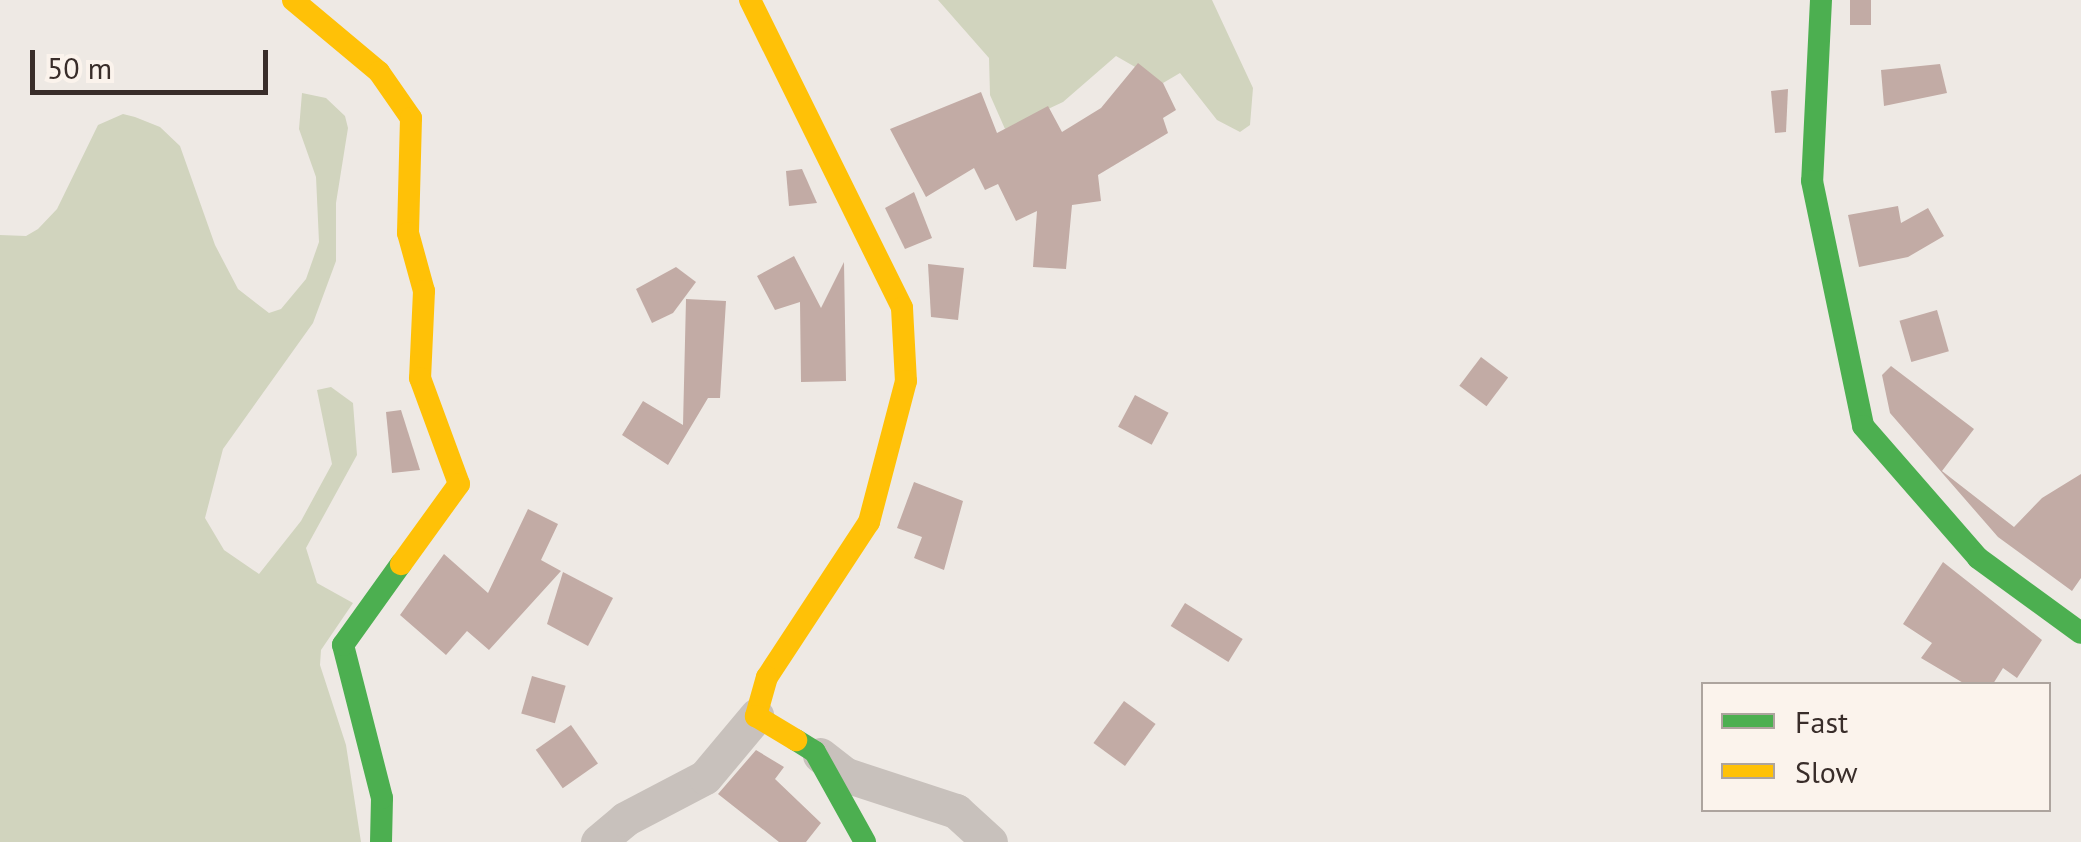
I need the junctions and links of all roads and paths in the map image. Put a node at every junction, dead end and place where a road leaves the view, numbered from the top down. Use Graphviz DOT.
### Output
graph roads {
  1 [pos="293,0"];
  2 [pos="750,0"];
  3 [pos="1821,0"];
  4 [pos="2081,633"];
  5 [pos="756,716"];
  6 [pos="815,752"];
  7 [pos="381,842"];
  8 [pos="598,842"];
  9 [pos="865,842"];
  10 [pos="990,842"];
  1 -- 7 [label="street"];
  2 -- 5 [label="street"];
  3 -- 4 [label="street"];
  5 -- 6 [label="street"];
  5 -- 8 [label="street"];
  6 -- 9 [label="street"];
  6 -- 10 [label="street"];
}
